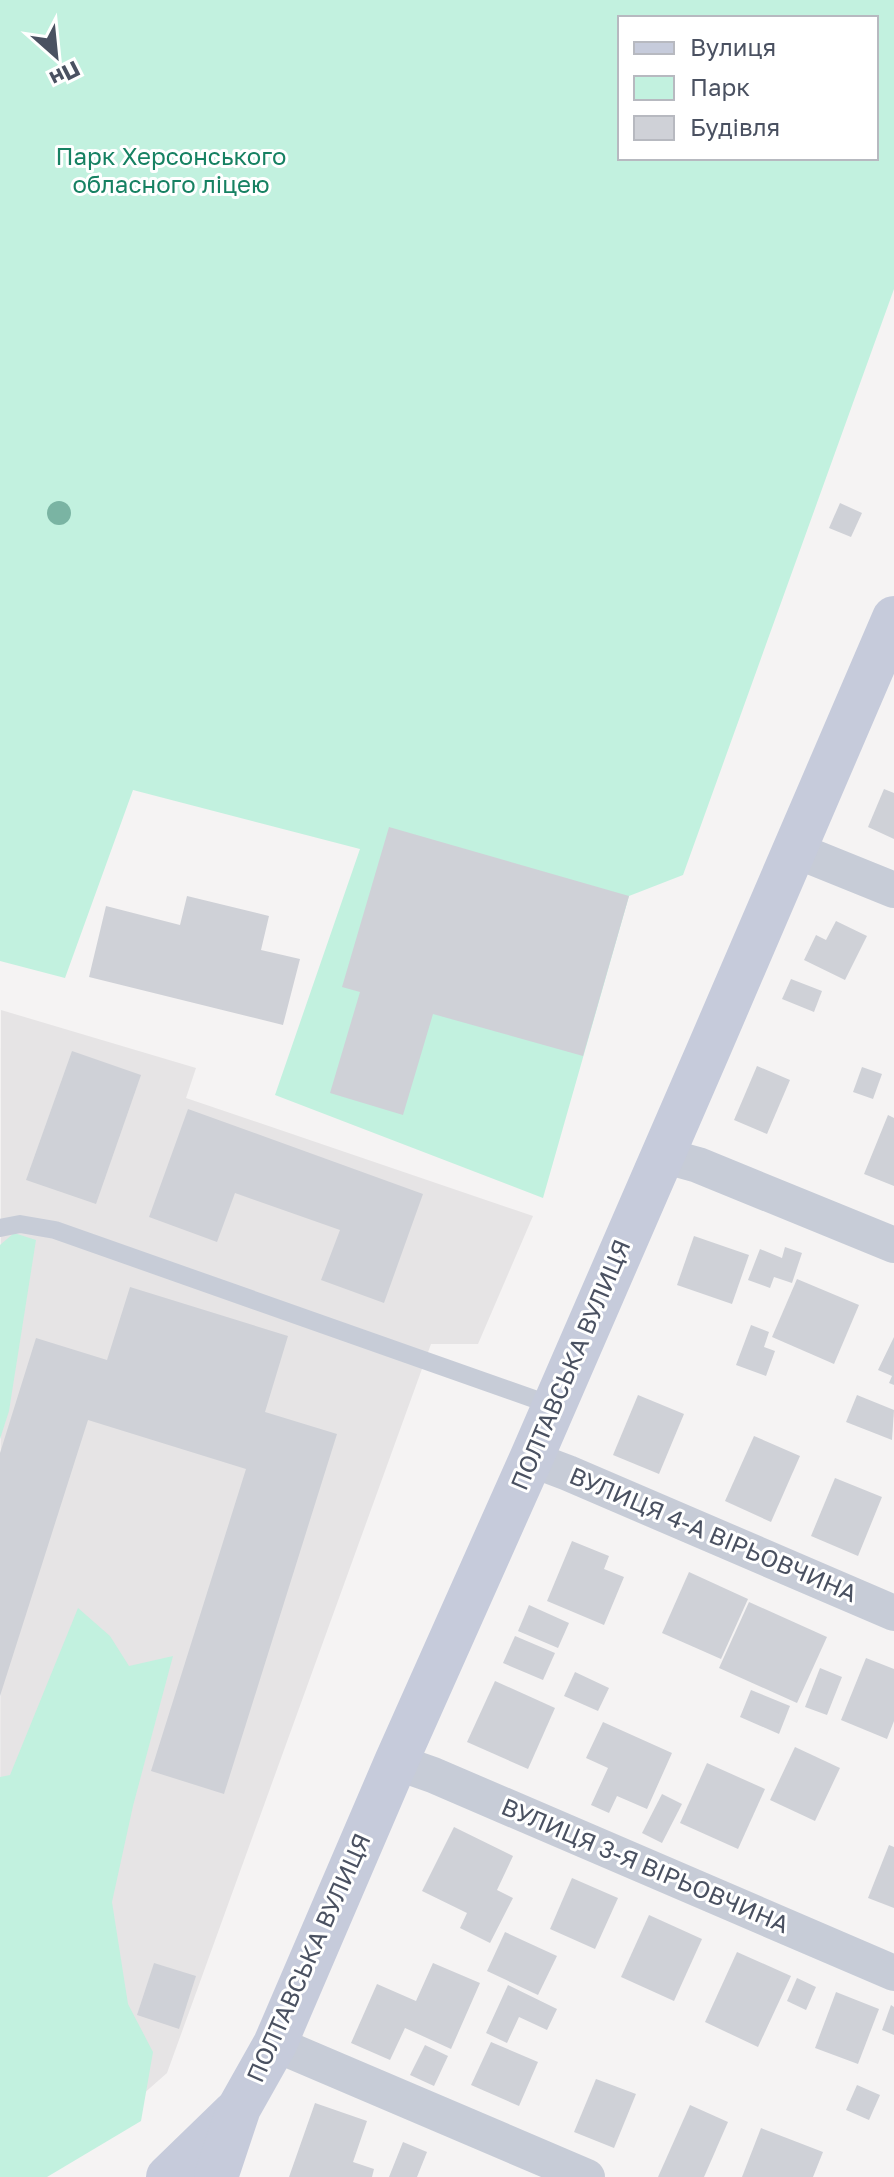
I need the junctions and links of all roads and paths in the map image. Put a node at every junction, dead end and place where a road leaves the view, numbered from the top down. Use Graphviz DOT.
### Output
graph roads {
  1 [pos="894,618"];
  2 [pos="795,850"];
  3 [pos="894,890"];
  4 [pos="662,1155"];
  5 [pos="0,1228"];
  6 [pos="894,1245"];
  7 [pos="554,1406"];
  8 [pos="531,1459"];
  9 [pos="894,1613"];
  10 [pos="396,1762"];
  11 [pos="894,1973"];
  12 [pos="275,2044"];
  13 [pos="239,2108"];
  14 [pos="168,2177"];
  15 [pos="216,2177"];
  16 [pos="587,2177"];
  1 -- 2 [label="main road, ПОЛТАВСЬКА ВУЛИЦЯ"];
  2 -- 3 [label="street"];
  2 -- 4 [label="main road, ПОЛТАВСЬКА ВУЛИЦЯ"];
  4 -- 6 [label="street"];
  4 -- 7 [label="main road, ПОЛТАВСЬКА ВУЛИЦЯ"];
  5 -- 7 [label="lane"];
  7 -- 8 [label="main road, ПОЛТАВСЬКА ВУЛИЦЯ"];
  8 -- 9 [label="street, ВУЛИЦЯ 4-А ВІРЬОВЧИНA"];
  8 -- 10 [label="main road, ПОЛТАВСЬКА ВУЛИЦЯ"];
  10 -- 11 [label="street, ВУЛИЦЯ 3-Я ВІРЬОВЧИНА"];
  10 -- 12 [label="main road, ПОЛТАВСЬКА ВУЛИЦЯ"];
  12 -- 13 [label="main road, ПОЛТАВСЬКА ВУЛИЦЯ"];
  12 -- 16 [label="street"];
  13 -- 14 [label="main road, ПОЛТАВСЬКА ВУЛИЦЯ"];
  13 -- 15 [label="main road, ПОЛТАВСЬКА ВУЛИЦЯ"];
}
